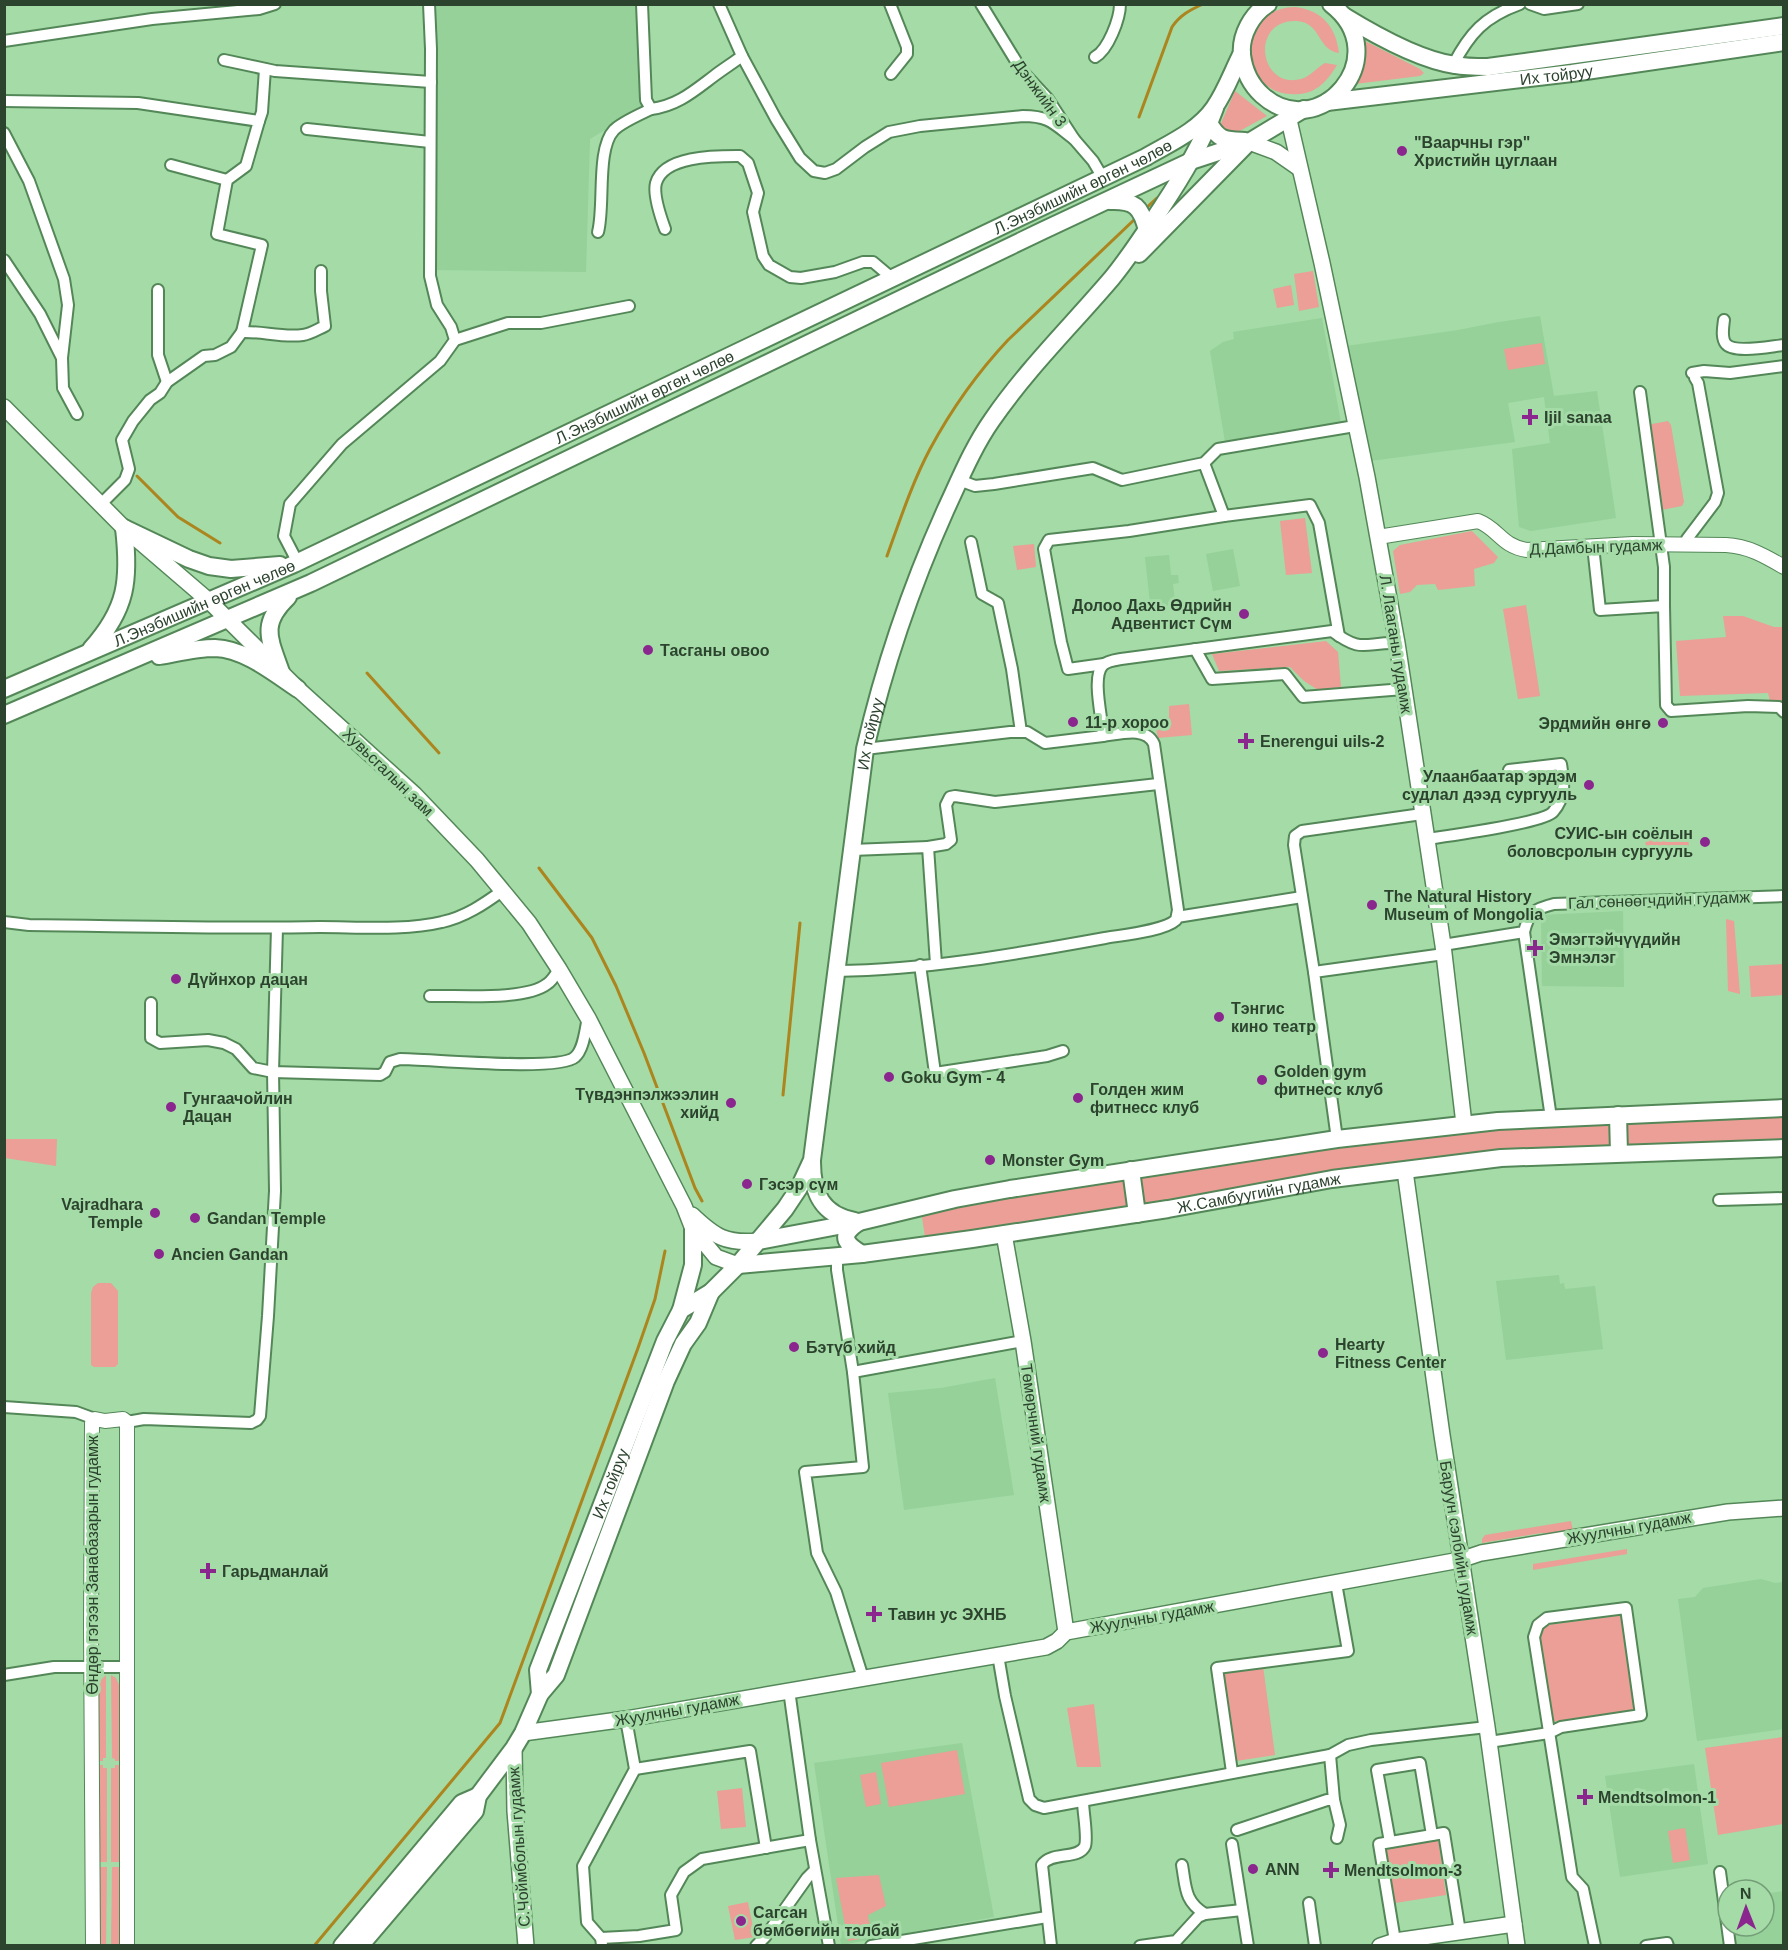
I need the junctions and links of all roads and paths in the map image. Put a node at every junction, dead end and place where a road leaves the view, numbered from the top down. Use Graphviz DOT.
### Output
graph roads {
  1 [pos="275,4"];
  2 [pos="429,4"];
  3 [pos="642,4"];
  4 [pos="718,4"];
  5 [pos="890,4"];
  6 [pos="981,4"];
  7 [pos="1120,4"];
  8 [pos="1248,4"];
  9 [pos="1268,4"];
  10 [pos="1520,4"];
  11 [pos="1530,4"];
  12 [pos="1578,4"];
  13 [pos="1337,10"];
  14 [pos="1248,27"];
  15 [pos="1784,27"];
  16 [pos="4,41"];
  17 [pos="1784,42"];
  18 [pos="1242,53"];
  19 [pos="742,57"];
  20 [pos="1095,57"];
  21 [pos="224,60"];
  22 [pos="1453,65"];
  23 [pos="265,69"];
  24 [pos="891,74"];
  25 [pos="430,82"];
  26 [pos="4,101"];
  27 [pos="1327,102"];
  28 [pos="651,108"];
  29 [pos="1304,109"];
  30 [pos="1212,115"];
  31 [pos="1289,120"];
  32 [pos="259,121"];
  33 [pos="307,129"];
  34 [pos="4,133"];
  35 [pos="1074,139"];
  36 [pos="430,142"];
  37 [pos="1249,142"];
  38 [pos="1191,161"];
  39 [pos="171,165"];
  40 [pos="1299,168"];
  41 [pos="1103,178"];
  42 [pos="227,180"];
  43 [pos="1109,201"];
  44 [pos="665,229"];
  45 [pos="1148,230"];
  46 [pos="598,232"];
  47 [pos="4,260"];
  48 [pos="321,271"];
  49 [pos="1113,276"];
  50 [pos="892,278"];
  51 [pos="158,290"];
  52 [pos="629,306"];
  53 [pos="1724,320"];
  54 [pos="242,332"];
  55 [pos="455,340"];
  56 [pos="1784,345"];
  57 [pos="62,358"];
  58 [pos="1784,366"];
  59 [pos="167,382"];
  60 [pos="1640,392"];
  61 [pos="4,407"];
  62 [pos="77,414"];
  63 [pos="1355,426"];
  64 [pos="1204,463"];
  65 [pos="959,480"];
  66 [pos="100,505"];
  67 [pos="1224,516"];
  68 [pos="124,528"];
  69 [pos="1378,537"];
  70 [pos="971,542"];
  71 [pos="1661,544"];
  72 [pos="1686,544"];
  73 [pos="1593,546"];
  74 [pos="295,562"];
  75 [pos="1784,567"];
  76 [pos="297,589"];
  77 [pos="209,601"];
  78 [pos="1664,606"];
  79 [pos="229,620"];
  80 [pos="1339,636"];
  81 [pos="1397,643"];
  82 [pos="1195,649"];
  83 [pos="88,652"];
  84 [pos="125,663"];
  85 [pos="1104,664"];
  86 [pos="281,672"];
  87 [pos="4,689"];
  88 [pos="298,689"];
  89 [pos="1404,689"];
  90 [pos="1784,712"];
  91 [pos="4,715"];
  92 [pos="1022,732"];
  93 [pos="1103,736"];
  94 [pos="865,749"];
  95 [pos="1509,770"];
  96 [pos="1158,784"];
  97 [pos="1422,814"];
  98 [pos="1427,839"];
  99 [pos="928,847"];
  100 [pos="852,850"];
  101 [pos="502,891"];
  102 [pos="1784,896"];
  103 [pos="1302,897"];
  104 [pos="1177,917"];
  105 [pos="4,922"];
  106 [pos="277,928"];
  107 [pos="1524,932"];
  108 [pos="1444,950"];
  109 [pos="936,964"];
  110 [pos="920,966"];
  111 [pos="559,969"];
  112 [pos="836,971"];
  113 [pos="1314,972"];
  114 [pos="430,996"];
  115 [pos="151,1003"];
  116 [pos="588,1018"];
  117 [pos="1063,1051"];
  118 [pos="273,1072"];
  119 [pos="1784,1108"];
  120 [pos="1618,1115"];
  121 [pos="1551,1118"];
  122 [pos="1464,1124"];
  123 [pos="1337,1139"];
  124 [pos="1784,1148"];
  125 [pos="1619,1153"];
  126 [pos="812,1160"];
  127 [pos="1131,1170"];
  128 [pos="1405,1171"];
  129 [pos="1784,1198"];
  130 [pos="1719,1200"];
  131 [pos="684,1206"];
  132 [pos="1137,1214"];
  133 [pos="859,1222"];
  134 [pos="693,1229"];
  135 [pos="1004,1234"];
  136 [pos="758,1241"];
  137 [pos="862,1254"];
  138 [pos="837,1256"];
  139 [pos="798,1259"];
  140 [pos="738,1264"];
  141 [pos="711,1292"];
  142 [pos="681,1310"];
  143 [pos="1023,1341"];
  144 [pos="854,1372"];
  145 [pos="4,1407"];
  146 [pos="95,1419"];
  147 [pos="127,1422"];
  148 [pos="1784,1508"];
  149 [pos="1460,1560"];
  150 [pos="1336,1583"];
  151 [pos="1066,1632"];
  152 [pos="998,1655"];
  153 [pos="92,1666"];
  154 [pos="126,1666"];
  155 [pos="4,1675"];
  156 [pos="863,1678"];
  157 [pos="789,1690"];
  158 [pos="540,1695"];
  159 [pos="626,1719"];
  160 [pos="523,1733"];
  161 [pos="1549,1733"];
  162 [pos="1488,1735"];
  163 [pos="514,1748"];
  164 [pos="1330,1755"];
  165 [pos="635,1769"];
  166 [pos="1232,1772"];
  167 [pos="478,1796"];
  168 [pos="1334,1800"];
  169 [pos="1083,1801"];
  170 [pos="1237,1830"];
  171 [pos="1432,1835"];
  172 [pos="1337,1838"];
  173 [pos="810,1840"];
  174 [pos="1390,1842"];
  175 [pos="1232,1844"];
  176 [pos="766,1848"];
  177 [pos="1182,1865"];
  178 [pos="815,1870"];
  179 [pos="1720,1872"];
  180 [pos="1309,1903"];
  181 [pos="1242,1910"];
  182 [pos="1205,1914"];
  183 [pos="1047,1917"];
  184 [pos="1514,1924"];
  185 [pos="1460,1932"];
  186 [pos="640,1941"];
  187 [pos="1395,1941"];
  188 [pos="601,1942"];
  189 [pos="1176,1943"];
  190 [pos="93,1946"];
  191 [pos="127,1946"];
  192 [pos="342,1946"];
  193 [pos="360,1946"];
  194 [pos="526,1946"];
  195 [pos="756,1946"];
  196 [pos="829,1946"];
  197 [pos="871,1946"];
  198 [pos="1051,1946"];
  199 [pos="1140,1946"];
  200 [pos="1248,1946"];
  201 [pos="1315,1946"];
  202 [pos="1380,1946"];
  203 [pos="1517,1946"];
  204 [pos="1595,1946"];
  205 [pos="1646,1946"];
  206 [pos="1668,1946"];
  207 [pos="1730,1946"];
  1 -- 16 [label="street"];
  2 -- 25 [label="street"];
  3 -- 28 [label="street"];
  4 -- 19 [label="street"];
  5 -- 24 [label="street"];
  6 -- 35 [label="street, Дэнжийн 3"];
  7 -- 20 [label="street"];
  8 -- 14 [label="main road"];
  9 -- 14 [label="main road"];
  10 -- 22 [label="street"];
  11 -- 12 [label="street"];
  13 -- 22 [label="main road, Их тойруу"];
  13 -- 27 [label="main road"];
  14 -- 18 [label="main road, Л.Энэбишийн өргөн чөлөө"];
  15 -- 22 [label="main road, Их тойруу"];
  17 -- 27 [label="main road, Их тойруу"];
  18 -- 29 [label="main road"];
  18 -- 30 [label="main road, Л.Энэбишийн өргөн чөлөө"];
  19 -- 28 [label="street"];
  19 -- 35 [label="street"];
  21 -- 23 [label="street"];
  23 -- 25 [label="street"];
  23 -- 32 [label="street"];
  25 -- 36 [label="street"];
  26 -- 32 [label="street"];
  27 -- 29 [label="main road, Их тойруу"];
  28 -- 46 [label="street"];
  29 -- 31 [label="main road, Их тойруу"];
  30 -- 37 [label="main road"];
  30 -- 38 [label="main road"];
  30 -- 41 [label="main road, Л.Энэбишийн өргөн чөлөө"];
  31 -- 37 [label="main road, Их тойруу"];
  31 -- 40 [label="main road, Л. Лааганы гудамж"];
  32 -- 42 [label="street"];
  33 -- 36 [label="street"];
  34 -- 57 [label="street"];
  35 -- 41 [label="street, Дэнжийн 3"];
  36 -- 55 [label="street"];
  37 -- 38 [label="main road, Их тойруу"];
  37 -- 40 [label="main road"];
  37 -- 49 [label="main road, Их тойруу"];
  38 -- 43 [label="main road, Л.Энэбишийн өргөн чөлөө"];
  38 -- 45 [label="main road, Их тойруу"];
  39 -- 42 [label="street"];
  40 -- 63 [label="main road, Л. Лааганы гудамж"];
  41 -- 50 [label="main road, Л.Энэбишийн өргөн чөлөө"];
  42 -- 54 [label="street"];
  43 -- 45 [label="main road"];
  43 -- 76 [label="main road, Л.Энэбишийн өргөн чөлөө"];
  44 -- 50 [label="street"];
  45 -- 49 [label="main road, Их тойруу"];
  47 -- 57 [label="street"];
  48 -- 54 [label="street"];
  49 -- 65 [label="main road, Их тойруу"];
  50 -- 74 [label="main road, Л.Энэбишийн өргөн чөлөө"];
  51 -- 59 [label="street"];
  52 -- 55 [label="street"];
  53 -- 56 [label="street"];
  54 -- 59 [label="street"];
  55 -- 74 [label="street"];
  57 -- 62 [label="street"];
  58 -- 72 [label="street"];
  59 -- 66 [label="street"];
  60 -- 71 [label="street"];
  61 -- 66 [label="main road, Хувьсгалын зам"];
  63 -- 64 [label="street"];
  63 -- 69 [label="main road, Л. Лааганы гудамж"];
  64 -- 65 [label="street"];
  64 -- 67 [label="street"];
  65 -- 94 [label="main road, Их тойруу"];
  66 -- 68 [label="main road, Хувьсгалын зам"];
  67 -- 80 [label="street"];
  67 -- 85 [label="street"];
  68 -- 74 [label="main road"];
  68 -- 77 [label="main road, Хувьсгалын зам"];
  68 -- 83 [label="main road"];
  69 -- 73 [label="street, Д.Дамбын гудамж"];
  69 -- 81 [label="main road, Л. Лааганы гудамж"];
  70 -- 92 [label="street"];
  71 -- 72 [label="street, Д.Дамбын гудамж"];
  71 -- 73 [label="street, Д.Дамбын гудамж"];
  71 -- 78 [label="street"];
  72 -- 75 [label="street, Д.Дамбын гудамж"];
  73 -- 78 [label="street"];
  74 -- 77 [label="main road, Л.Энэбишийн өргөн чөлөө"];
  76 -- 79 [label="main road, Л.Энэбишийн өргөн чөлөө"];
  76 -- 86 [label="main road"];
  77 -- 79 [label="main road, Хувьсгалын зам"];
  77 -- 83 [label="main road, Л.Энэбишийн өргөн чөлөө"];
  78 -- 90 [label="street"];
  79 -- 84 [label="main road, Л.Энэбишийн өргөн чөлөө"];
  79 -- 86 [label="main road, Хувьсгалын зам"];
  80 -- 81 [label="street"];
  80 -- 82 [label="street"];
  81 -- 89 [label="main road, Л. Лааганы гудамж"];
  82 -- 85 [label="street"];
  82 -- 89 [label="street"];
  83 -- 87 [label="main road, Л.Энэбишийн өргөн чөлөө"];
  84 -- 88 [label="main road"];
  84 -- 91 [label="main road, Л.Энэбишийн өргөн чөлөө"];
  85 -- 93 [label="street"];
  86 -- 88 [label="main road, Хувьсгалын зам"];
  88 -- 101 [label="main road, Хувьсгалын зам"];
  89 -- 97 [label="main road, Л. Лааганы гудамж"];
  92 -- 93 [label="street"];
  92 -- 94 [label="street"];
  93 -- 96 [label="street"];
  94 -- 100 [label="main road, Их тойруу"];
  95 -- 98 [label="street"];
  96 -- 99 [label="street"];
  96 -- 104 [label="street"];
  97 -- 98 [label="main road, Л. Лааганы гудамж"];
  97 -- 103 [label="street"];
  98 -- 108 [label="main road, Л. Лааганы гудамж"];
  99 -- 100 [label="street"];
  99 -- 109 [label="street"];
  100 -- 112 [label="main road, Их тойруу"];
  101 -- 106 [label="street"];
  101 -- 111 [label="main road, Хувьсгалын зам"];
  102 -- 107 [label="street, Гал сөнөөгчдийн гудамж"];
  103 -- 104 [label="street"];
  103 -- 113 [label="street"];
  104 -- 109 [label="street"];
  105 -- 106 [label="street"];
  106 -- 118 [label="street"];
  107 -- 108 [label="street"];
  107 -- 121 [label="street"];
  108 -- 113 [label="street"];
  108 -- 122 [label="main road, Л. Лааганы гудамж"];
  109 -- 110 [label="street"];
  110 -- 112 [label="street"];
  110 -- 117 [label="street"];
  111 -- 114 [label="street"];
  111 -- 116 [label="main road, Хувьсгалын зам"];
  112 -- 126 [label="main road, Их тойруу"];
  113 -- 123 [label="street"];
  115 -- 118 [label="street"];
  116 -- 118 [label="street"];
  116 -- 131 [label="main road, Хувьсгалын зам"];
  118 -- 147 [label="street"];
  119 -- 120 [label="main road"];
  120 -- 121 [label="main road"];
  120 -- 125 [label="main road"];
  121 -- 122 [label="main road"];
  122 -- 123 [label="main road"];
  123 -- 127 [label="main road"];
  124 -- 125 [label="main road, Ж.Самбуугийн гудамж"];
  125 -- 128 [label="main road, Ж.Самбуугийн гудамж"];
  126 -- 133 [label="main road"];
  126 -- 136 [label="main road, Их тойруу"];
  127 -- 132 [label="main road"];
  127 -- 133 [label="main road"];
  128 -- 132 [label="main road, Ж.Самбуугийн гудамж"];
  128 -- 149 [label="main road, Баруун сэлбийн гудамж"];
  129 -- 130 [label="street"];
  131 -- 134 [label="main road"];
  131 -- 136 [label="main road"];
  132 -- 135 [label="main road, Ж.Самбуугийн гудамж"];
  133 -- 136 [label="main road"];
  133 -- 137 [label="main road"];
  134 -- 140 [label="main road"];
  134 -- 142 [label="main road"];
  135 -- 137 [label="main road, Ж.Самбуугийн гудамж"];
  135 -- 143 [label="main road, Төмөрчний гудамж"];
  136 -- 140 [label="main road, Их тойруу"];
  137 -- 138 [label="main road, Ж.Самбуугийн гудамж"];
  138 -- 139 [label="main road, Ж.Самбуугийн гудамж"];
  138 -- 144 [label="street"];
  139 -- 140 [label="main road, Ж.Самбуугийн гудамж"];
  139 -- 141 [label="main road"];
  140 -- 141 [label="main road, Их тойруу"];
  141 -- 142 [label="main road, Их тойруу"];
  141 -- 158 [label="main road, Их тойруу"];
  142 -- 158 [label="main road, Их тойруу"];
  143 -- 144 [label="street"];
  143 -- 151 [label="main road, Төмөрчний гудамж"];
  144 -- 156 [label="street"];
  145 -- 146 [label="street"];
  146 -- 147 [label="street, Өндөр гэгээн Занабазарын гудамж"];
  146 -- 153 [label="street, Өндөр гэгээн Занабазарын гудамж"];
  147 -- 154 [label="street, Өндөр гэгээн Занабазарын гудамж"];
  148 -- 149 [label="main road, Жуулчны гудамж"];
  149 -- 150 [label="main road, Жуулчны гудамж"];
  149 -- 162 [label="main road, Баруун сэлбийн гудамж"];
  150 -- 151 [label="main road, Жуулчны гудамж"];
  150 -- 166 [label="street"];
  151 -- 152 [label="main road, Жуулчны гудамж"];
  152 -- 156 [label="main road, Жуулчны гудамж"];
  152 -- 169 [label="street"];
  153 -- 154 [label="street"];
  153 -- 155 [label="street"];
  153 -- 190 [label="street, Өндөр гэгээн Занабазарын гудамж"];
  154 -- 191 [label="street, Өндөр гэгээн Занабазарын гудамж"];
  156 -- 157 [label="main road, Жуулчны гудамж"];
  157 -- 159 [label="main road, Жуулчны гудамж"];
  157 -- 173 [label="street"];
  158 -- 160 [label="main road, Их тойруу"];
  159 -- 160 [label="main road, Жуулчны гудамж"];
  159 -- 165 [label="street"];
  160 -- 163 [label="main road, Их тойруу"];
  161 -- 161 [label="street"];
  161 -- 162 [label="street"];
  161 -- 204 [label="street"];
  162 -- 164 [label="street"];
  162 -- 184 [label="main road, Баруун сэлбийн гудамж"];
  163 -- 167 [label="main road, Их тойруу"];
  163 -- 194 [label="main road, С.Чоймболын гудамж"];
  164 -- 166 [label="street"];
  164 -- 168 [label="street"];
  165 -- 176 [label="street"];
  165 -- 188 [label="street"];
  166 -- 169 [label="street"];
  167 -- 192 [label="main road, Их тойруу"];
  167 -- 193 [label="main road, Их тойруу"];
  168 -- 170 [label="street"];
  168 -- 172 [label="street"];
  169 -- 183 [label="street"];
  171 -- 174 [label="street"];
  171 -- 174 [label="street"];
  171 -- 185 [label="street"];
  173 -- 176 [label="street"];
  173 -- 178 [label="street"];
  174 -- 187 [label="street"];
  175 -- 181 [label="street"];
  176 -- 186 [label="street"];
  177 -- 182 [label="street"];
  178 -- 195 [label="street"];
  178 -- 196 [label="street"];
  179 -- 207 [label="street"];
  180 -- 201 [label="street"];
  181 -- 182 [label="street"];
  181 -- 200 [label="street"];
  182 -- 189 [label="street"];
  183 -- 197 [label="street"];
  183 -- 198 [label="street"];
  184 -- 185 [label="main road"];
  184 -- 203 [label="main road"];
  185 -- 187 [label="main road"];
  186 -- 188 [label="street"];
  187 -- 202 [label="main road"];
  189 -- 199 [label="street"];
  205 -- 206 [label="street"];
}
